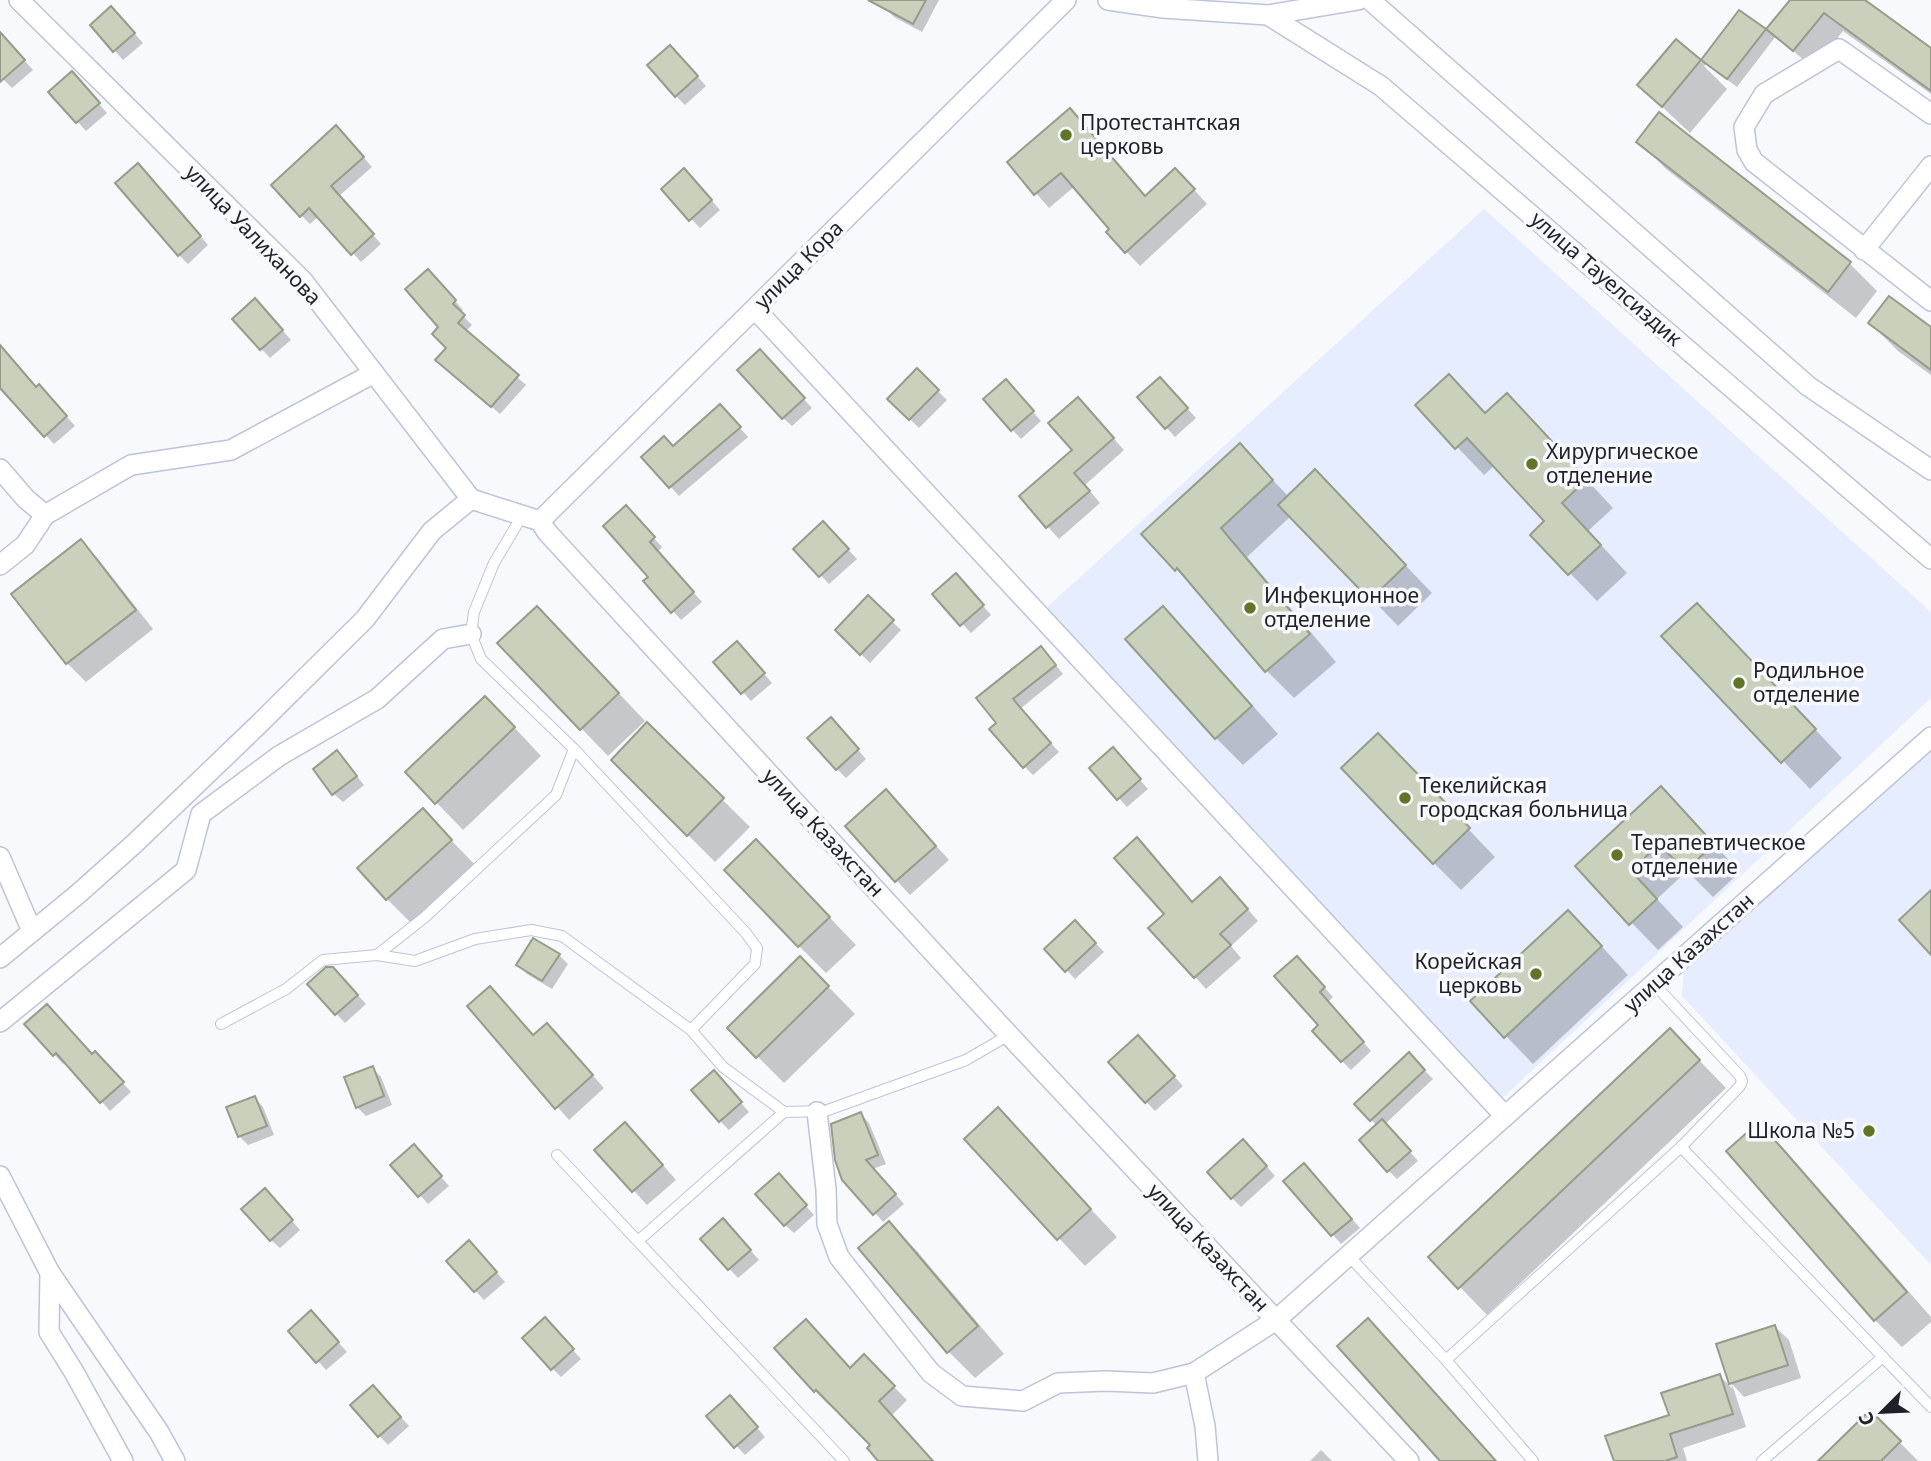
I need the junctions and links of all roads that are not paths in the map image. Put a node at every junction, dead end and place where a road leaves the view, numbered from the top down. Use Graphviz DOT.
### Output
graph roads {
  1 [pos="19,0"];
  2 [pos="1066,0"];
  3 [pos="1108,0"];
  4 [pos="1358,0"];
  5 [pos="1370,0"];
  6 [pos="1268,15"];
  7 [pos="1931,114"];
  8 [pos="1931,166"];
  9 [pos="1864,250"];
  10 [pos="1931,302"];
  11 [pos="755,309"];
  12 [pos="374,373"];
  13 [pos="0,469"];
  14 [pos="1931,470"];
  15 [pos="471,499"];
  16 [pos="45,515"];
  17 [pos="536,523"];
  18 [pos="1931,559"];
  19 [pos="0,565"];
  20 [pos="471,634"];
  21 [pos="1931,737"];
  22 [pos="574,749"];
  23 [pos="0,857"];
  24 [pos="32,931"];
  25 [pos="377,955"];
  26 [pos="0,958"];
  27 [pos="1654,984"];
  28 [pos="0,1022"];
  29 [pos="221,1024"];
  30 [pos="691,1030"];
  31 [pos="1009,1035"];
  32 [pos="784,1112"];
  33 [pos="817,1112"];
  34 [pos="1505,1116"];
  35 [pos="1681,1147"];
  36 [pos="556,1155"];
  37 [pos="0,1177"];
  38 [pos="638,1241"];
  39 [pos="1348,1255"];
  40 [pos="50,1273"];
  41 [pos="1276,1320"];
  42 [pos="1884,1357"];
  43 [pos="1446,1360"];
  44 [pos="1194,1373"];
  45 [pos="1931,1407"];
  46 [pos="123,1461"];
  47 [pos="175,1461"];
  48 [pos="844,1461"];
  49 [pos="1208,1461"];
  50 [pos="1409,1461"];
  51 [pos="1533,1461"];
  52 [pos="1762,1461"];
  1 -- 12 [label="street, улица Уалиханова"];
  2 -- 11 [label="street, улица Кора"];
  3 -- 6 [label="street"];
  4 -- 6 [label="street"];
  5 -- 14 [label="street"];
  6 -- 18 [label="street, улица Тауелсиздик"];
  7 -- 9 [label="street"];
  8 -- 9 [label="street"];
  9 -- 10 [label="street"];
  11 -- 17 [label="street, улица Кора"];
  11 -- 34 [label="street"];
  12 -- 15 [label="street, улица Уалиханова"];
  12 -- 16 [label="street"];
  13 -- 16 [label="street"];
  15 -- 17 [label="street"];
  15 -- 24 [label="street"];
  16 -- 19 [label="street"];
  17 -- 20 [label="lane"];
  17 -- 31 [label="street, улица Казахстан"];
  20 -- 22 [label="lane"];
  20 -- 28 [label="street"];
  21 -- 27 [label="street, улица Казахстан"];
  22 -- 25 [label="lane"];
  22 -- 30 [label="lane"];
  23 -- 24 [label="street"];
  24 -- 26 [label="street"];
  25 -- 29 [label="lane"];
  25 -- 30 [label="lane"];
  27 -- 34 [label="street, улица Казахстан"];
  27 -- 35 [label="lane"];
  30 -- 32 [label="lane"];
  31 -- 33 [label="lane"];
  31 -- 41 [label="street, улица Казахстан"];
  32 -- 33 [label="lane"];
  32 -- 38 [label="lane"];
  33 -- 44 [label="street"];
  34 -- 39 [label="street, улица Казахстан"];
  35 -- 42 [label="lane"];
  35 -- 43 [label="lane"];
  36 -- 38 [label="lane"];
  37 -- 40 [label="street"];
  38 -- 48 [label="lane"];
  39 -- 41 [label="street, улица Казахстан"];
  39 -- 43 [label="lane"];
  40 -- 46 [label="street"];
  40 -- 47 [label="street"];
  41 -- 44 [label="street"];
  41 -- 50 [label="street"];
  42 -- 45 [label="lane"];
  42 -- 52 [label="lane"];
  43 -- 51 [label="lane"];
  44 -- 49 [label="street"];
}
